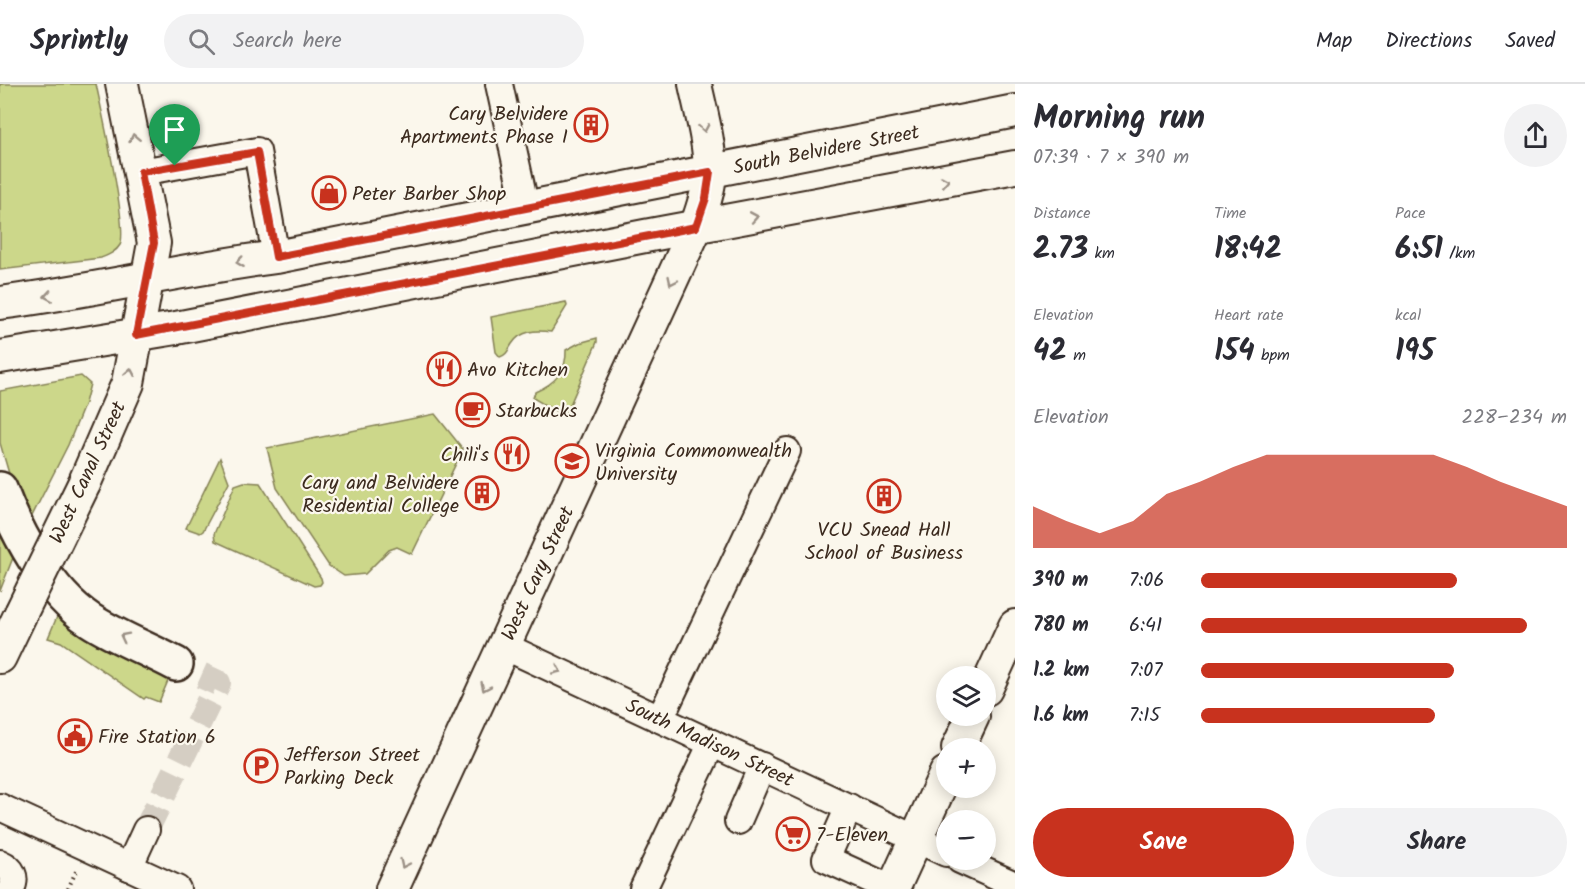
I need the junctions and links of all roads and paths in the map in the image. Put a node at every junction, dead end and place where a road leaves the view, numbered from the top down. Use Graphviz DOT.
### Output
graph roads {
  1 [pos="122,84"];
  2 [pos="499,84"];
  3 [pos="695,84"];
  4 [pos="1015,111"];
  5 [pos="1015,167"];
  6 [pos="141,172"];
  7 [pos="710,172"];
  8 [pos="526,208"];
  9 [pos="696,227"];
  10 [pos="276,257"];
  11 [pos="147,278"];
  12 [pos="5,303"];
  13 [pos="136,335"];
  14 [pos="4,356"];
  15 [pos="787,451"];
  16 [pos="0,489"];
  17 [pos="1015,626"];
  18 [pos="504,646"];
  19 [pos="0,657"];
  20 [pos="176,664"];
  21 [pos="996,667"];
  22 [pos="660,719"];
  23 [pos="712,743"];
  24 [pos="762,766"];
  25 [pos="936,795"];
  26 [pos="0,807"];
  27 [pos="849,807"];
  28 [pos="738,821"];
  29 [pos="146,830"];
  30 [pos="916,839"];
  31 [pos="936,848"];
  32 [pos="0,863"];
  33 [pos="79,866"];
  34 [pos="129,867"];
  35 [pos="982,870"];
  36 [pos="1015,885"];
  37 [pos="11,889"];
  38 [pos="68,889"];
  39 [pos="177,889"];
  40 [pos="392,889"];
  41 [pos="644,889"];
  42 [pos="892,889"];
  6 -- 1 [label="main road, West Canal Street, one-way"];
  2 -- 8 [label="street"];
  3 -- 7 [label="main road, West Cary Street, one-way"];
  4 -- 7 [label="main road, South Belvidere Street"];
  9 -- 5 [label="main road, one-way"];
  6 -- 10 [label="street"];
  6 -- 11 [label="main road, West Canal Street"];
  7 -- 8 [label="main road, South Belvidere Street"];
  7 -- 9 [label="main road, West Cary Street"];
  8 -- 10 [label="main road, South Belvidere Street"];
  9 -- 13 [label="main road"];
  9 -- 18 [label="main road, West Cary Street, one-way"];
  10 -- 11 [label="main road, South Belvidere Street, one-way"];
  11 -- 12 [label="main road, South Belvidere Street, one-way"];
  11 -- 13 [label="main road, West Canal Street"];
  13 -- 14 [label="main road"];
  19 -- 13 [label="main road, West Canal Street, one-way, bridge"];
  15 -- 22 [label="street"];
  20 -- 16 [label="highway, one-way"];
  17 -- 21 [label="main road"];
  18 -- 22 [label="street, South Madison Street, one-way"];
  18 -- 40 [label="main road, West Cary Street, one-way"];
  22 -- 23 [label="street, South Madison Street"];
  23 -- 24 [label="street, South Madison Street"];
  23 -- 41 [label="street"];
  24 -- 27 [label="street, South Madison Street"];
  24 -- 28 [label="street"];
  25 -- 30 [label="main road"];
  26 -- 34 [label="street"];
  27 -- 30 [label="street, South Madison Street"];
  27 -- 42 [label="street"];
  29 -- 34 [label="street"];
  30 -- 31 [label="street, South Madison Street"];
  30 -- 42 [label="main road"];
  32 -- 37 [label="street"];
  33 -- 38 [label="path"];
  34 -- 39 [label="street"];
  35 -- 36 [label="street"];
}
